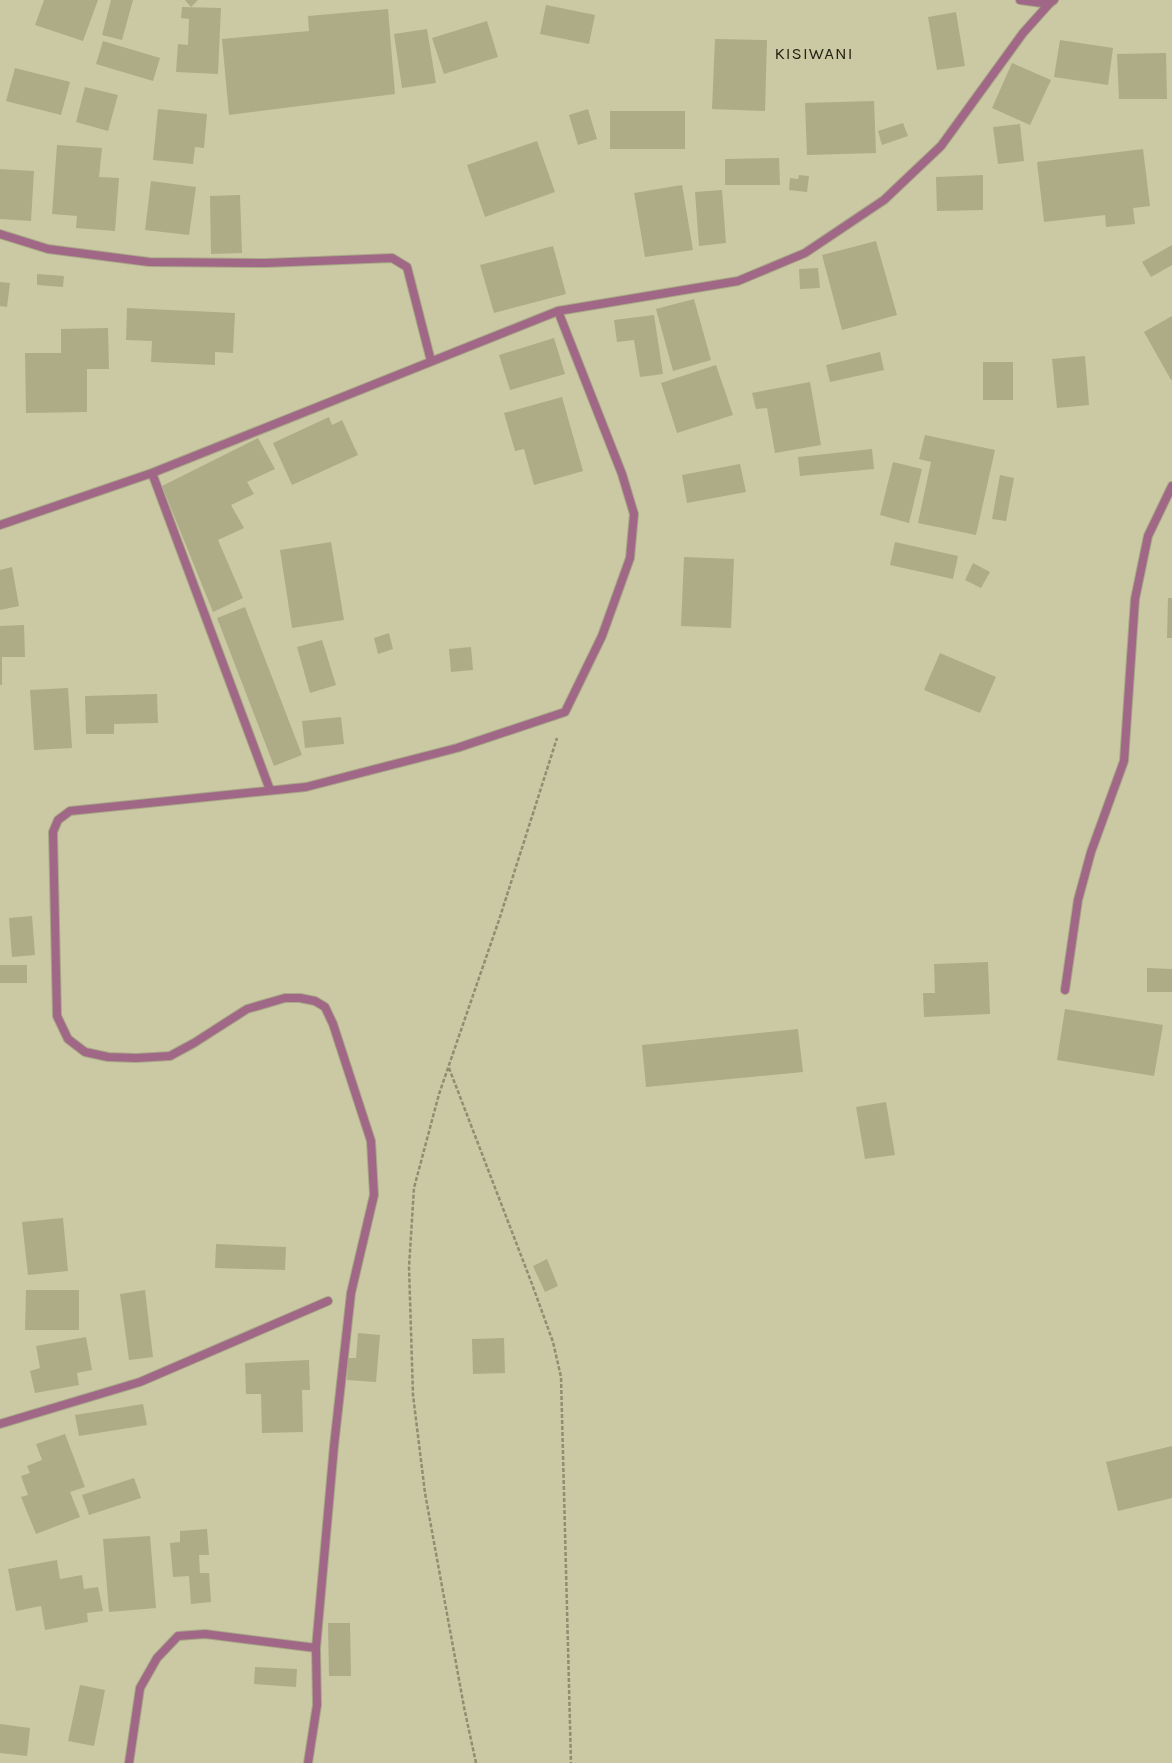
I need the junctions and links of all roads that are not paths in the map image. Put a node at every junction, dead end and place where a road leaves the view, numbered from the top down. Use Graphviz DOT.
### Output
graph roads {
  1 [pos="1020,0"];
  2 [pos="1051,2"];
  3 [pos="0,234"];
  4 [pos="558,311"];
  5 [pos="431,360"];
  6 [pos="152,473"];
  7 [pos="1172,486"];
  8 [pos="0,525"];
  9 [pos="270,790"];
  10 [pos="1064,990"];
  11 [pos="328,1301"];
  12 [pos="0,1424"];
  13 [pos="316,1648"];
  14 [pos="129,1763"];
  15 [pos="308,1763"];
  1 -- 2 [label="street"];
  2 -- 4 [label="street"];
  3 -- 5 [label="street"];
  4 -- 5 [label="street"];
  4 -- 9 [label="street"];
  5 -- 6 [label="street"];
  6 -- 8 [label="street"];
  6 -- 9 [label="street"];
  7 -- 10 [label="street"];
  9 -- 13 [label="street"];
  11 -- 12 [label="street"];
  13 -- 14 [label="street"];
  13 -- 15 [label="street"];
}
